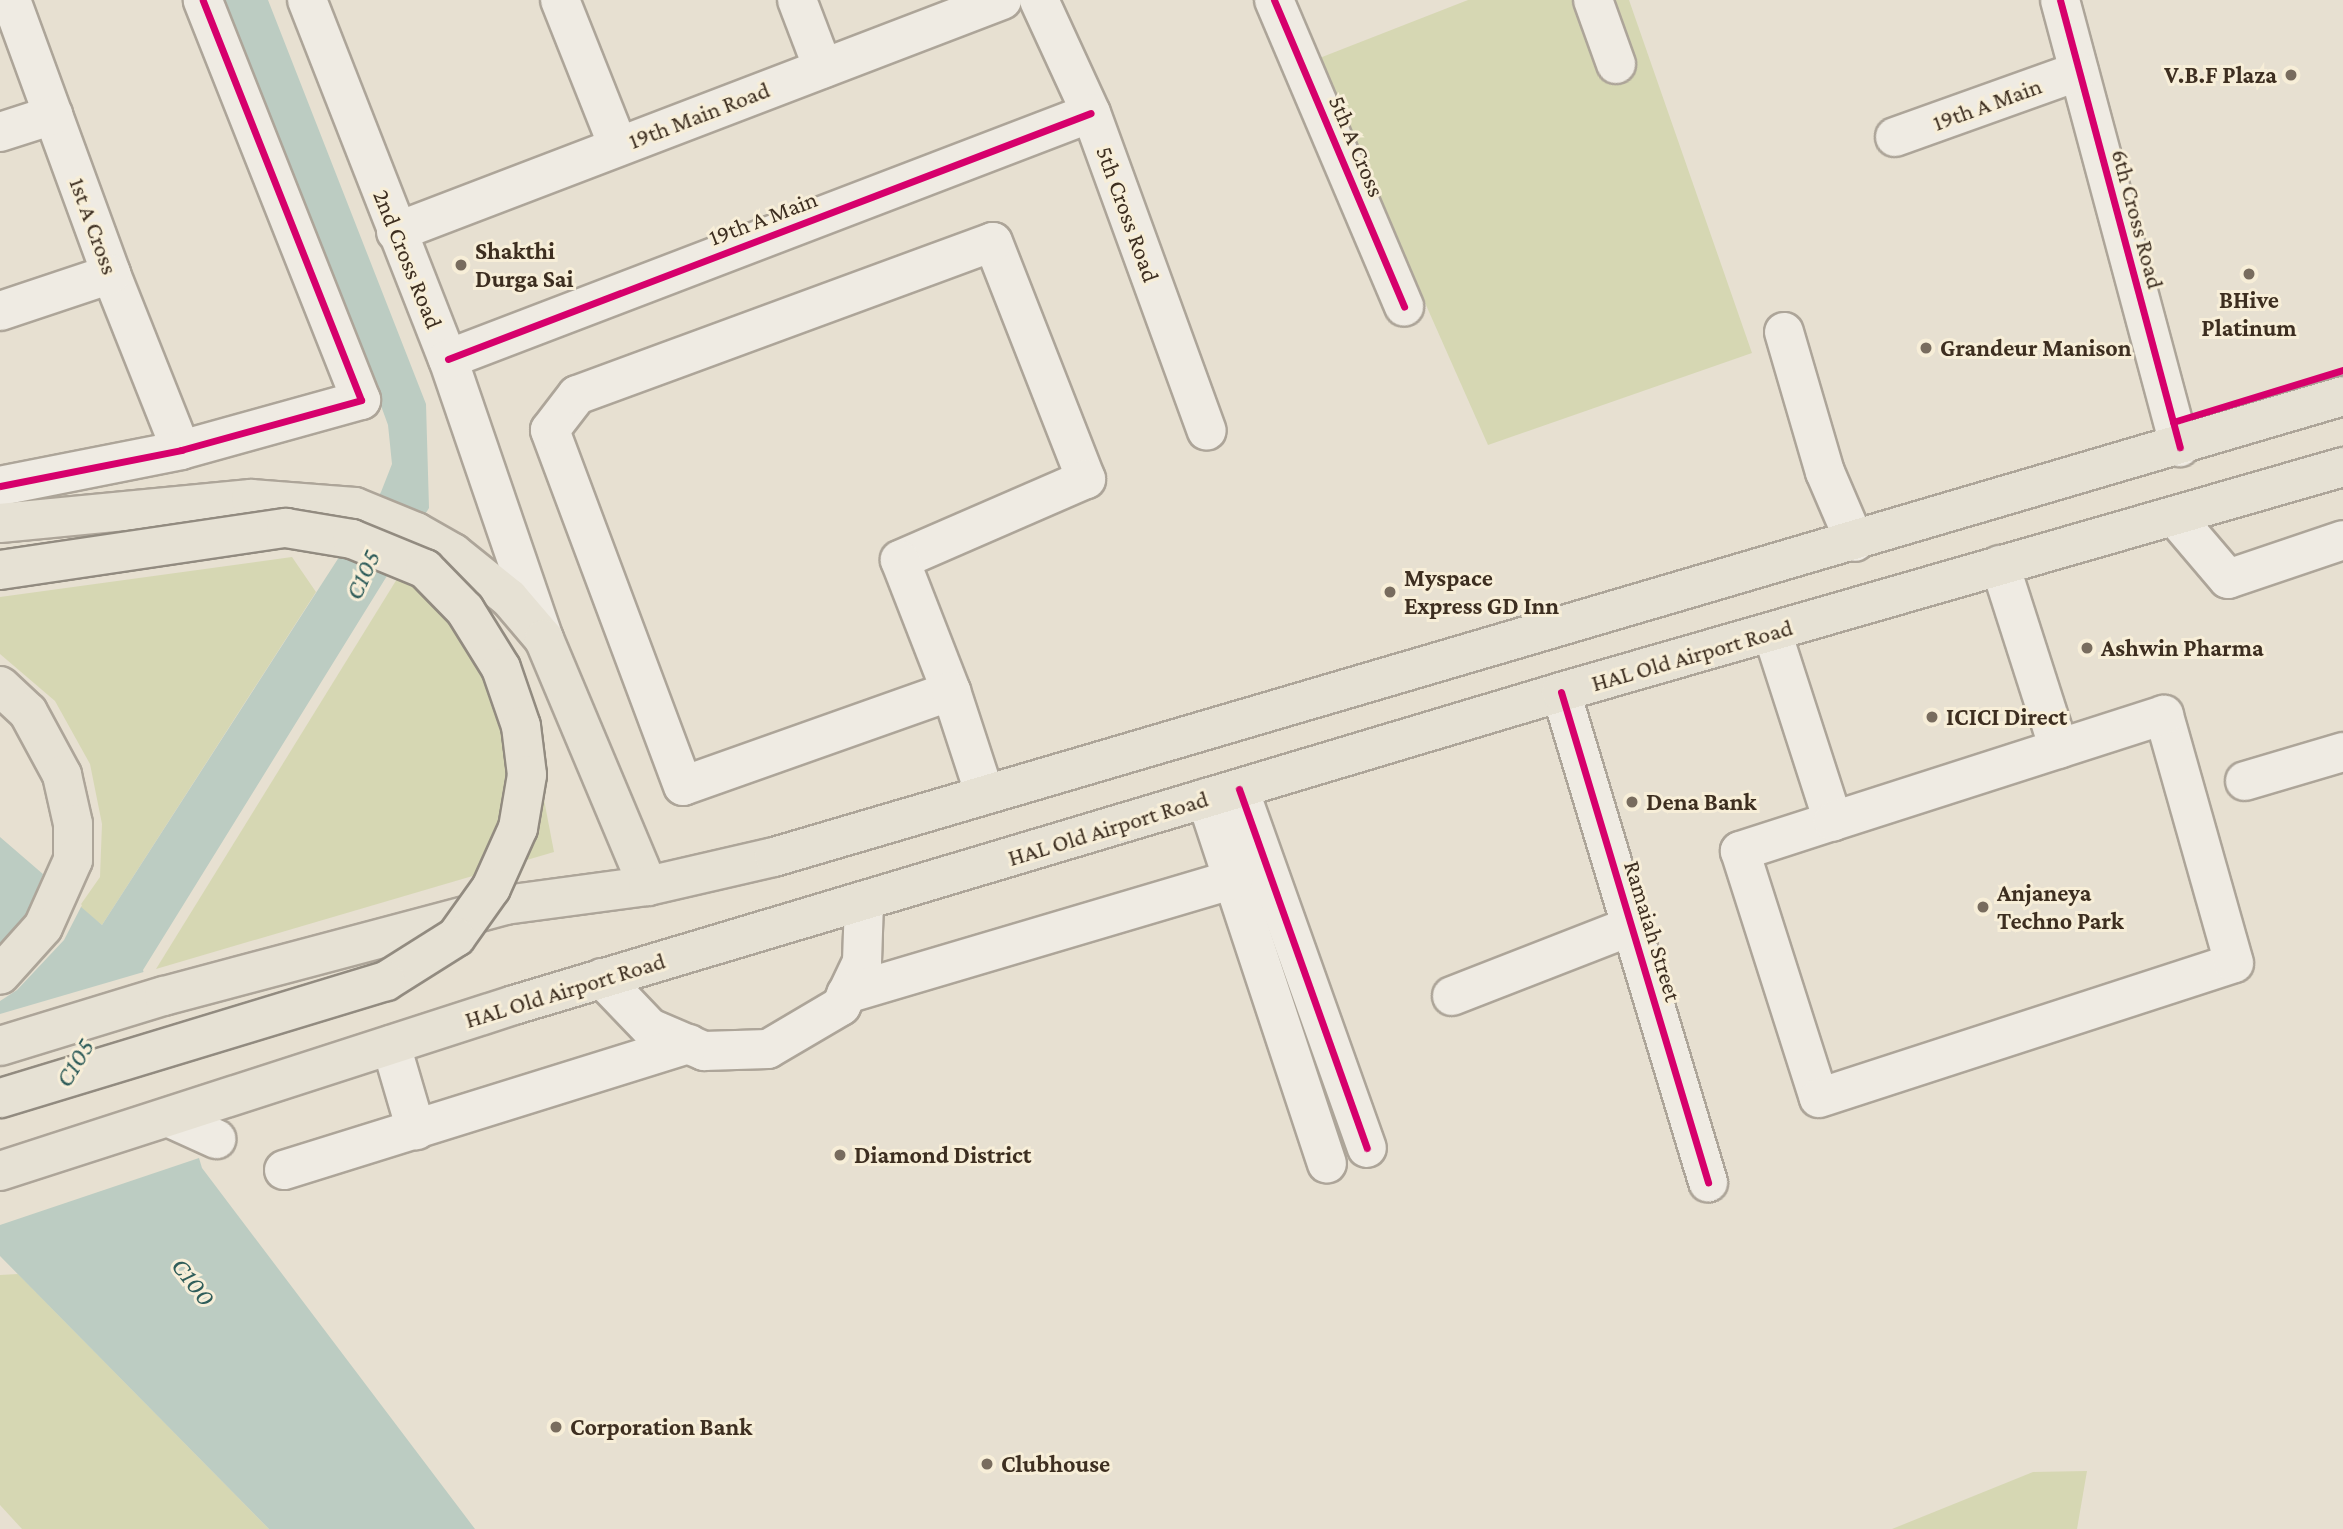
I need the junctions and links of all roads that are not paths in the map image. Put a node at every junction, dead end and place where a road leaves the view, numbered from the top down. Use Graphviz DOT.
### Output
graph roads {
  1 [pos="11,0"];
  2 [pos="203,0"];
  3 [pos="307,0"];
  4 [pos="560,0"];
  5 [pos="797,0"];
  6 [pos="1002,0"];
  7 [pos="1039,0"];
  8 [pos="1274,0"];
  9 [pos="1593,0"];
  10 [pos="2060,0"];
  11 [pos="1616,64"];
  12 [pos="823,68"];
  13 [pos="2079,71"];
  14 [pos="1091,113"];
  15 [pos="53,115"];
  16 [pos="0,132"];
  17 [pos="1895,137"];
  18 [pos="618,146"];
  19 [pos="396,232"];
  20 [pos="111,274"];
  21 [pos="1404,307"];
  22 [pos="0,311"];
  23 [pos="1784,332"];
  24 [pos="448,359"];
  25 [pos="2343,396"];
  26 [pos="1207,431"];
  27 [pos="2180,447"];
  28 [pos="181,450"];
  29 [pos="2343,467"];
  30 [pos="0,486"];
  31 [pos="2176,517"];
  32 [pos="0,523"];
  33 [pos="2343,540"];
  34 [pos="1855,542"];
  35 [pos="2000,565"];
  36 [pos="0,570"];
  37 [pos="1772,632"];
  38 [pos="544,639"];
  39 [pos="0,686"];
  40 [pos="951,691"];
  41 [pos="1562,692"];
  42 [pos="2059,749"];
  43 [pos="2343,752"];
  44 [pos="2245,781"];
  45 [pos="1222,794"];
  46 [pos="985,795"];
  47 [pos="1833,821"];
  48 [pos="1233,878"];
  49 [pos="648,886"];
  50 [pos="864,901"];
  51 [pos="1632,926"];
  52 [pos="0,975"];
  53 [pos="602,978"];
  54 [pos="846,995"];
  55 [pos="1452,996"];
  56 [pos="689,1044"];
  57 [pos="391,1045"];
  58 [pos="0,1046"];
  59 [pos="0,1098"];
  60 [pos="416,1130"];
  61 [pos="1367,1148"];
  62 [pos="1327,1163"];
  63 [pos="284,1170"];
  64 [pos="0,1171"];
  65 [pos="1708,1182"];
  1 -- 15 [label="street, 1st A Cross"];
  2 -- 28 [label="street"];
  3 -- 19 [label="street, 2nd Cross Road"];
  4 -- 18 [label="street"];
  5 -- 12 [label="street"];
  6 -- 12 [label="street, 19th Main Road"];
  7 -- 14 [label="street, 5th Cross Road"];
  8 -- 21 [label="street, 5th A Cross"];
  9 -- 11 [label="street"];
  10 -- 13 [label="street, 6th Cross Road"];
  12 -- 18 [label="street, 19th Main Road"];
  13 -- 17 [label="street, 19th A Main"];
  13 -- 27 [label="street, 6th Cross Road"];
  14 -- 24 [label="street, 19th A Main"];
  14 -- 26 [label="street, 5th Cross Road"];
  15 -- 16 [label="street"];
  15 -- 20 [label="street, 1st A Cross"];
  18 -- 19 [label="street, 19th Main Road"];
  19 -- 24 [label="street, 2nd Cross Road"];
  20 -- 22 [label="street"];
  20 -- 28 [label="street, 1st A Cross"];
  23 -- 34 [label="street"];
  24 -- 38 [label="street, 2nd Cross Road"];
  25 -- 27 [label="main road"];
  27 -- 34 [label="main road"];
  28 -- 30 [label="street"];
  29 -- 31 [label="main road, HAL Old Airport Road"];
  31 -- 33 [label="street"];
  31 -- 35 [label="main road, HAL Old Airport Road"];
  32 -- 38 [label="main road"];
  34 -- 46 [label="main road"];
  35 -- 37 [label="main road, HAL Old Airport Road"];
  35 -- 42 [label="street"];
  36 -- 59 [label="main road, bridge"];
  37 -- 41 [label="main road, HAL Old Airport Road"];
  37 -- 47 [label="street"];
  38 -- 49 [label="main road"];
  39 -- 52 [label="main road"];
  40 -- 40 [label="street"];
  40 -- 46 [label="street"];
  41 -- 45 [label="main road, HAL Old Airport Road"];
  41 -- 51 [label="street, Ramaiah Street"];
  42 -- 47 [label="street"];
  42 -- 47 [label="street"];
  43 -- 44 [label="street"];
  45 -- 48 [label="street"];
  45 -- 50 [label="main road, HAL Old Airport Road"];
  45 -- 61 [label="street"];
  46 -- 49 [label="main road"];
  48 -- 54 [label="street"];
  48 -- 62 [label="street"];
  49 -- 58 [label="main road"];
  50 -- 53 [label="main road, HAL Old Airport Road"];
  50 -- 54 [label="street"];
  51 -- 55 [label="street"];
  51 -- 65 [label="street, Ramaiah Street"];
  53 -- 56 [label="street"];
  53 -- 57 [label="main road, HAL Old Airport Road"];
  54 -- 56 [label="street"];
  56 -- 60 [label="street"];
  57 -- 60 [label="street"];
  57 -- 64 [label="main road, HAL Old Airport Road"];
  60 -- 63 [label="street"];
}
